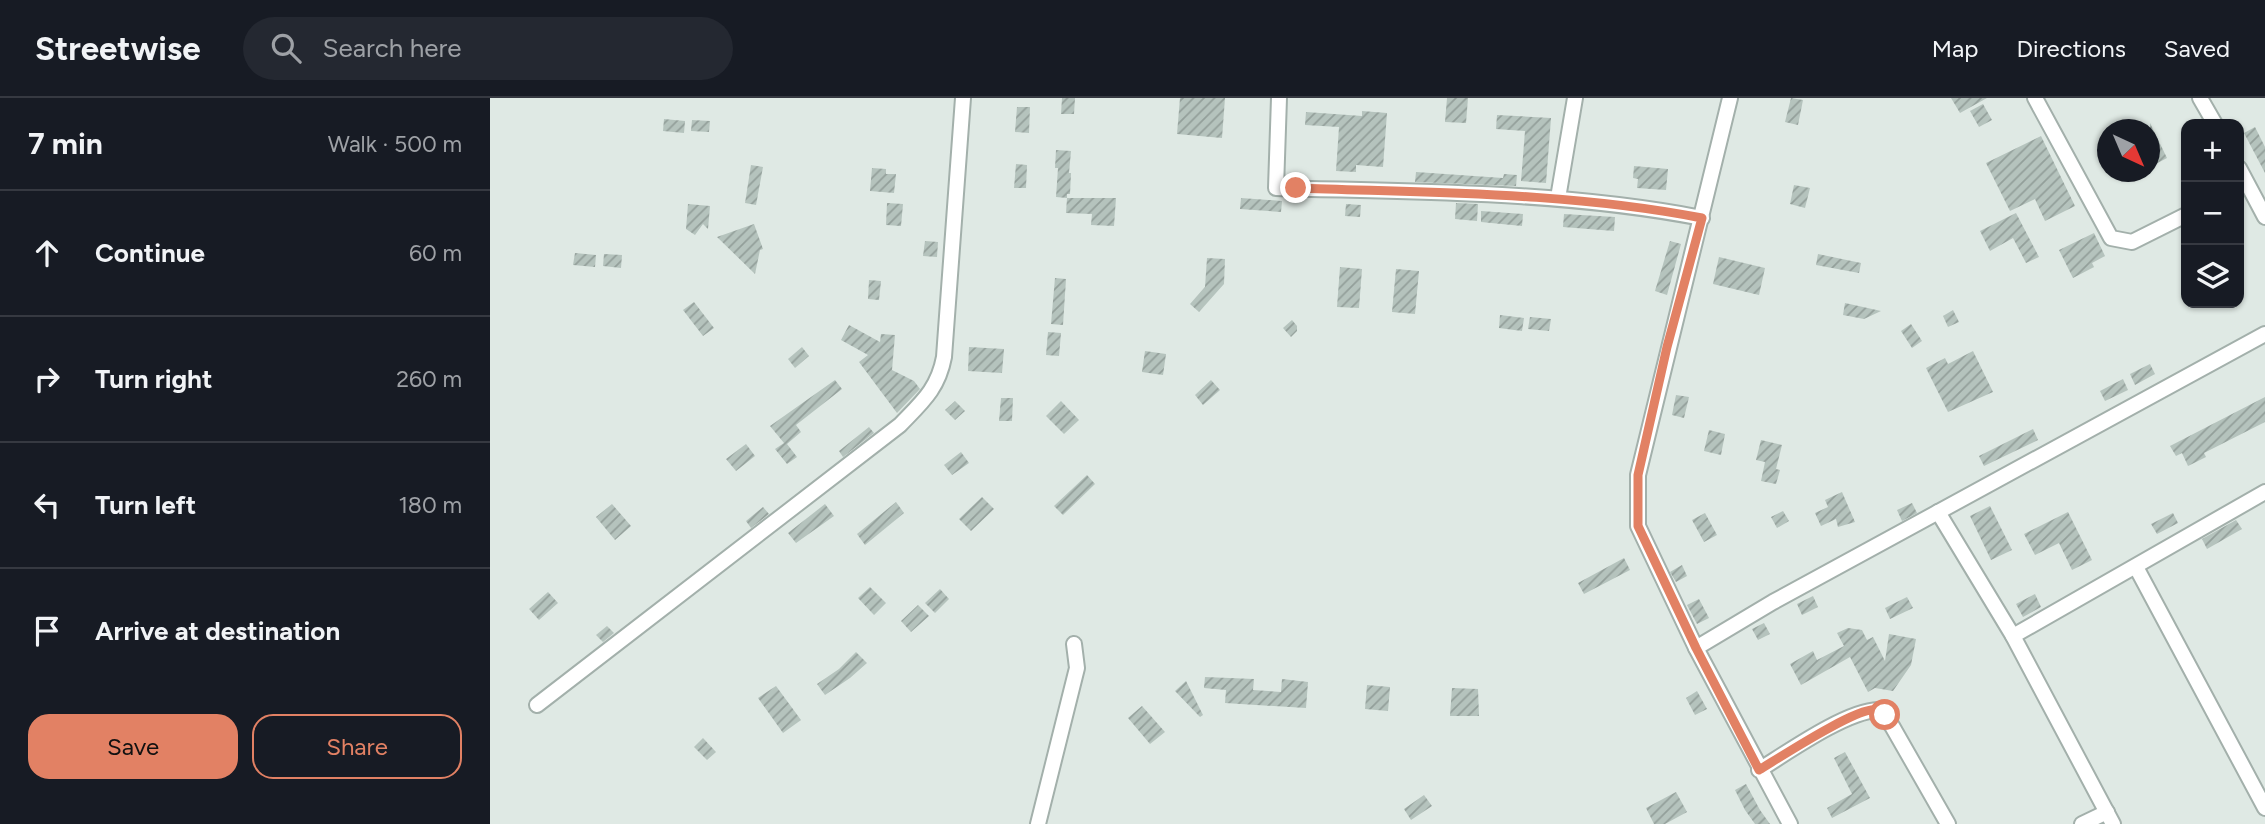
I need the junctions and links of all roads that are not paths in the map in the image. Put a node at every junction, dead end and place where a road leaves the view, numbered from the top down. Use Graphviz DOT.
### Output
graph roads {
  1 [pos="963,98"];
  2 [pos="1279,98"];
  3 [pos="1575,98"];
  4 [pos="1730,98"];
  5 [pos="2035,98"];
  6 [pos="2200,98"];
  7 [pos="2212,119"];
  8 [pos="2244,188"];
  9 [pos="1558,198"];
  10 [pos="2265,217"];
  11 [pos="1702,218"];
  12 [pos="2181,218"];
  13 [pos="2265,334"];
  14 [pos="2263,499"];
  15 [pos="1938,512"];
  16 [pos="2136,567"];
  17 [pos="2013,636"];
  18 [pos="1073,645"];
  19 [pos="1696,648"];
  20 [pos="537,705"];
  21 [pos="1759,770"];
  22 [pos="2265,808"];
  23 [pos="2110,818"];
  24 [pos="1038,824"];
  25 [pos="1790,824"];
  26 [pos="1948,824"];
  27 [pos="2082,824"];
  1 -- 20 [label="street"];
  2 -- 9 [label="street"];
  3 -- 9 [label="street"];
  4 -- 11 [label="street"];
  5 -- 12 [label="street"];
  6 -- 7 [label="street"];
  8 -- 10 [label="street"];
  9 -- 11 [label="street"];
  11 -- 19 [label="street"];
  13 -- 15 [label="street"];
  14 -- 16 [label="street"];
  15 -- 17 [label="street"];
  15 -- 19 [label="street"];
  16 -- 17 [label="street"];
  16 -- 22 [label="street"];
  17 -- 23 [label="street"];
  18 -- 24 [label="street"];
  19 -- 21 [label="street"];
  21 -- 25 [label="street"];
  21 -- 26 [label="street"];
  23 -- 27 [label="street"];
}
